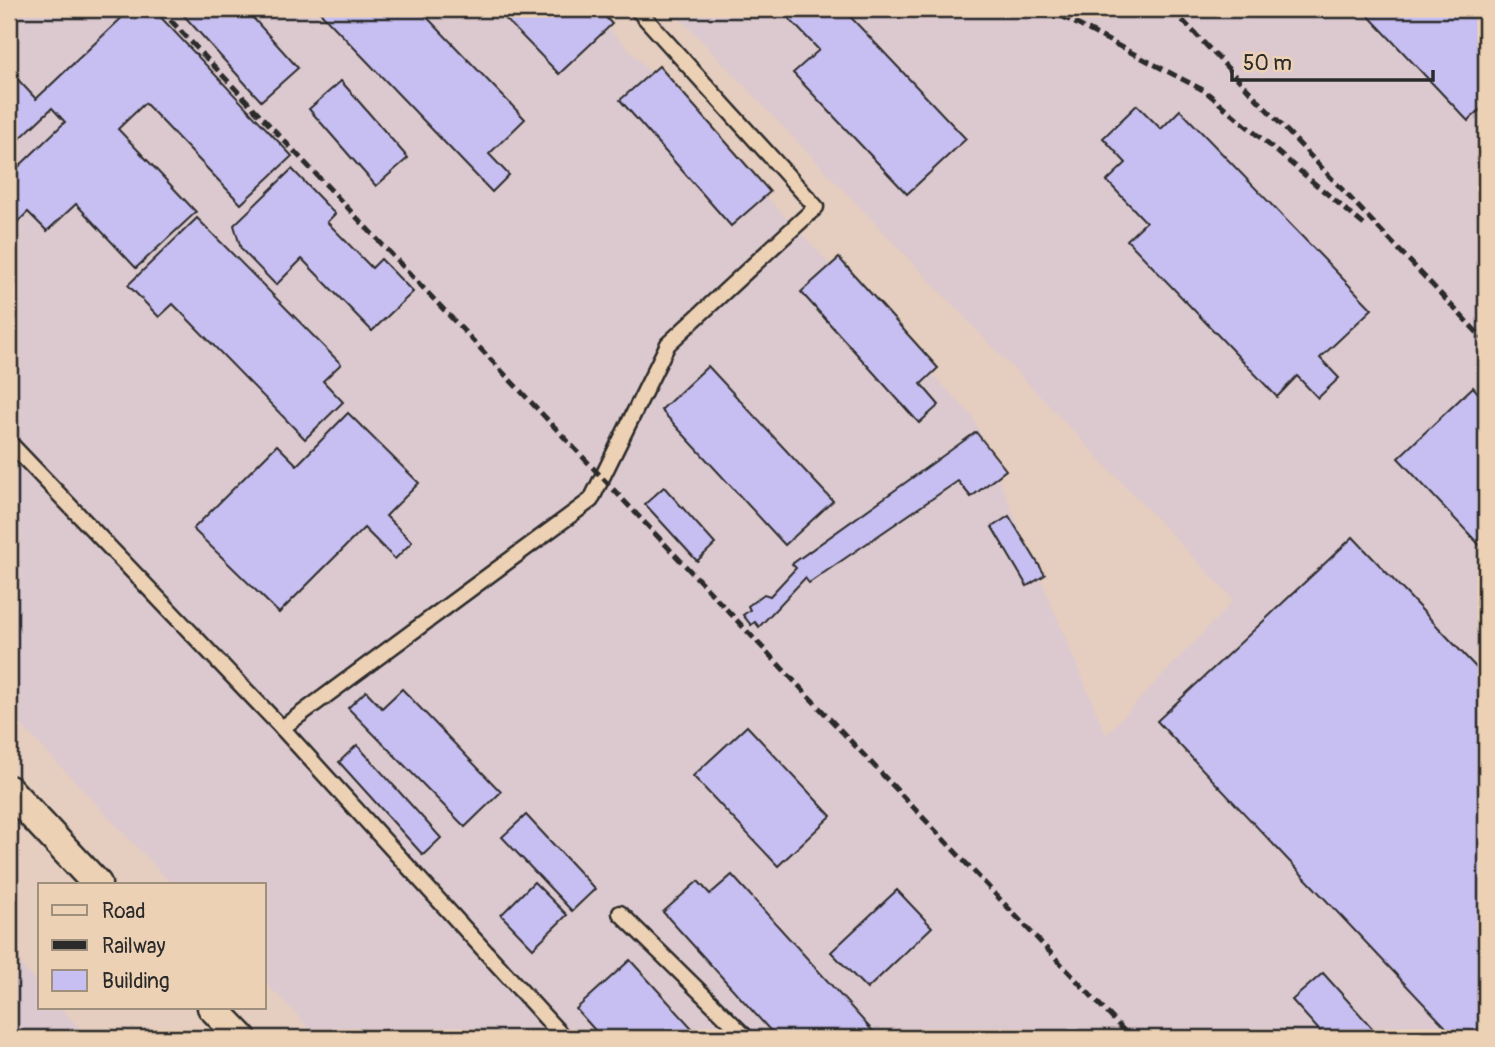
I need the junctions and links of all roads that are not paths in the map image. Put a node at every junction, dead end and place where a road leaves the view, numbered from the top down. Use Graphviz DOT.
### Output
graph roads {
  1 [pos="637,9"];
  2 [pos="9,442"];
  3 [pos="282,728"];
  4 [pos="9,790"];
  5 [pos="96,883"];
  6 [pos="620,913"];
  7 [pos="214,1009"];
  8 [pos="242,1038"];
  9 [pos="564,1038"];
  10 [pos="747,1038"];
  1 -- 3 [label="lane"];
  2 -- 3 [label="lane"];
  3 -- 9 [label="lane"];
  4 -- 5 [label="street"];
  6 -- 10 [label="lane"];
  7 -- 8 [label="street"];
}
